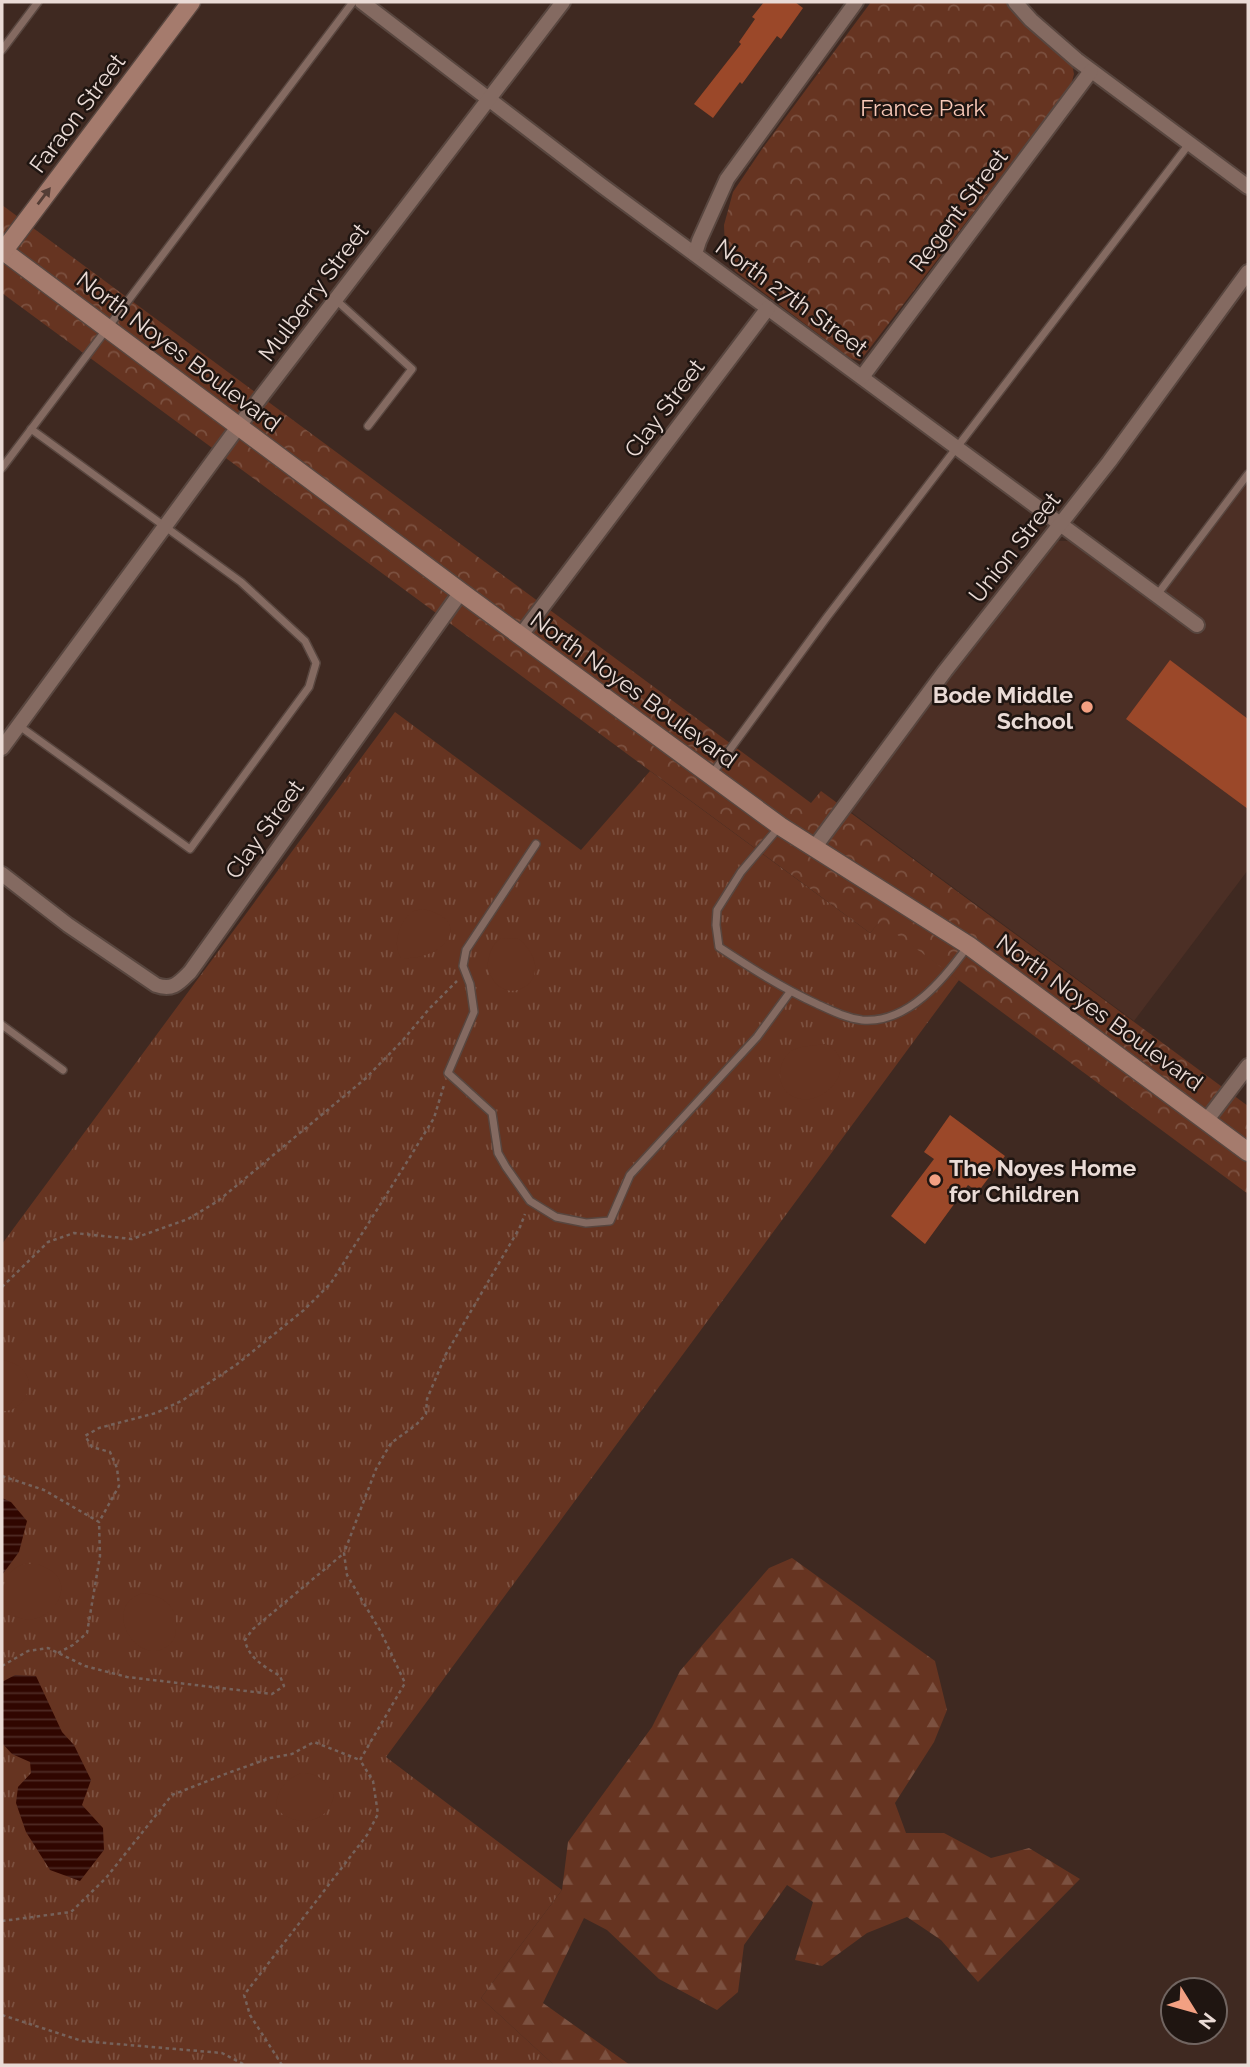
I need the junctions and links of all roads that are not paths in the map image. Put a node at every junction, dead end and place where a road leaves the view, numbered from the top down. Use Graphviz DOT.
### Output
graph roads {
  1 [pos="38,2"];
  2 [pos="191,2"];
  3 [pos="353,2"];
  4 [pos="362,2"];
  5 [pos="563,2"];
  6 [pos="1015,2"];
  7 [pos="855,3"];
  8 [pos="2,50"];
  9 [pos="1091,71"];
  10 [pos="489,99"];
  11 [pos="1189,143"];
  12 [pos="1248,187"];
  13 [pos="2,251"];
  14 [pos="695,254"];
  15 [pos="1248,272"];
  16 [pos="336,300"];
  17 [pos="768,308"];
  18 [pos="107,329"];
  19 [pos="862,377"];
  20 [pos="238,426"];
  21 [pos="368,426"];
  22 [pos="31,429"];
  23 [pos="957,448"];
  24 [pos="2,468"];
  25 [pos="1248,474"];
  26 [pos="1060,525"];
  27 [pos="165,526"];
  28 [pos="461,592"];
  29 [pos="1154,594"];
  30 [pos="1197,625"];
  31 [pos="521,635"];
  32 [pos="18,725"];
  33 [pos="2,748"];
  34 [pos="711,776"];
  35 [pos="780,827"];
  36 [pos="536,844"];
  37 [pos="814,848"];
  38 [pos="2,874"];
  39 [pos="968,945"];
  40 [pos="790,992"];
  41 [pos="2,1025"];
  42 [pos="1248,1066"];
  43 [pos="62,1070"];
  44 [pos="1206,1121"];
  45 [pos="1248,1152"];
  1 -- 8 [label="lane"];
  13 -- 2 [label="street, Faraon Street, one-way"];
  3 -- 18 [label="lane"];
  4 -- 10 [label="street, North 27th Street"];
  5 -- 10 [label="street, Mulberry Street"];
  6 -- 9 [label="street"];
  7 -- 14 [label="street"];
  9 -- 11 [label="street"];
  9 -- 19 [label="street, Regent Street"];
  10 -- 14 [label="street, North 27th Street"];
  10 -- 16 [label="street, Mulberry Street"];
  11 -- 12 [label="street"];
  11 -- 23 [label="lane"];
  13 -- 18 [label="street, North Noyes Boulevard"];
  14 -- 17 [label="street, North 27th Street"];
  15 -- 26 [label="street, Union Street"];
  16 -- 20 [label="street, Mulberry Street"];
  16 -- 21 [label="lane"];
  17 -- 19 [label="street, North 27th Street"];
  17 -- 31 [label="street, Clay Street"];
  18 -- 20 [label="street, North Noyes Boulevard"];
  18 -- 22 [label="lane"];
  19 -- 23 [label="street, North 27th Street"];
  20 -- 27 [label="street, Mulberry Street"];
  20 -- 28 [label="street, North Noyes Boulevard"];
  22 -- 24 [label="lane"];
  22 -- 27 [label="lane"];
  23 -- 26 [label="street, North 27th Street"];
  23 -- 34 [label="lane"];
  25 -- 29 [label="lane"];
  26 -- 29 [label="street, North 27th Street"];
  26 -- 37 [label="street, Union Street"];
  27 -- 32 [label="street, Mulberry Street"];
  27 -- 32 [label="lane"];
  28 -- 31 [label="street, North Noyes Boulevard"];
  28 -- 38 [label="street, Clay Street"];
  29 -- 30 [label="street, North 27th Street"];
  31 -- 34 [label="street, North Noyes Boulevard"];
  32 -- 33 [label="street, Mulberry Street"];
  34 -- 35 [label="street, North Noyes Boulevard"];
  35 -- 37 [label="street, North Noyes Boulevard"];
  35 -- 40 [label="lane"];
  36 -- 40 [label="lane"];
  37 -- 39 [label="street, North Noyes Boulevard"];
  39 -- 40 [label="lane"];
  39 -- 44 [label="street, North Noyes Boulevard"];
  41 -- 43 [label="lane"];
  42 -- 44 [label="street"];
  44 -- 45 [label="street, North Noyes Boulevard"];
}
